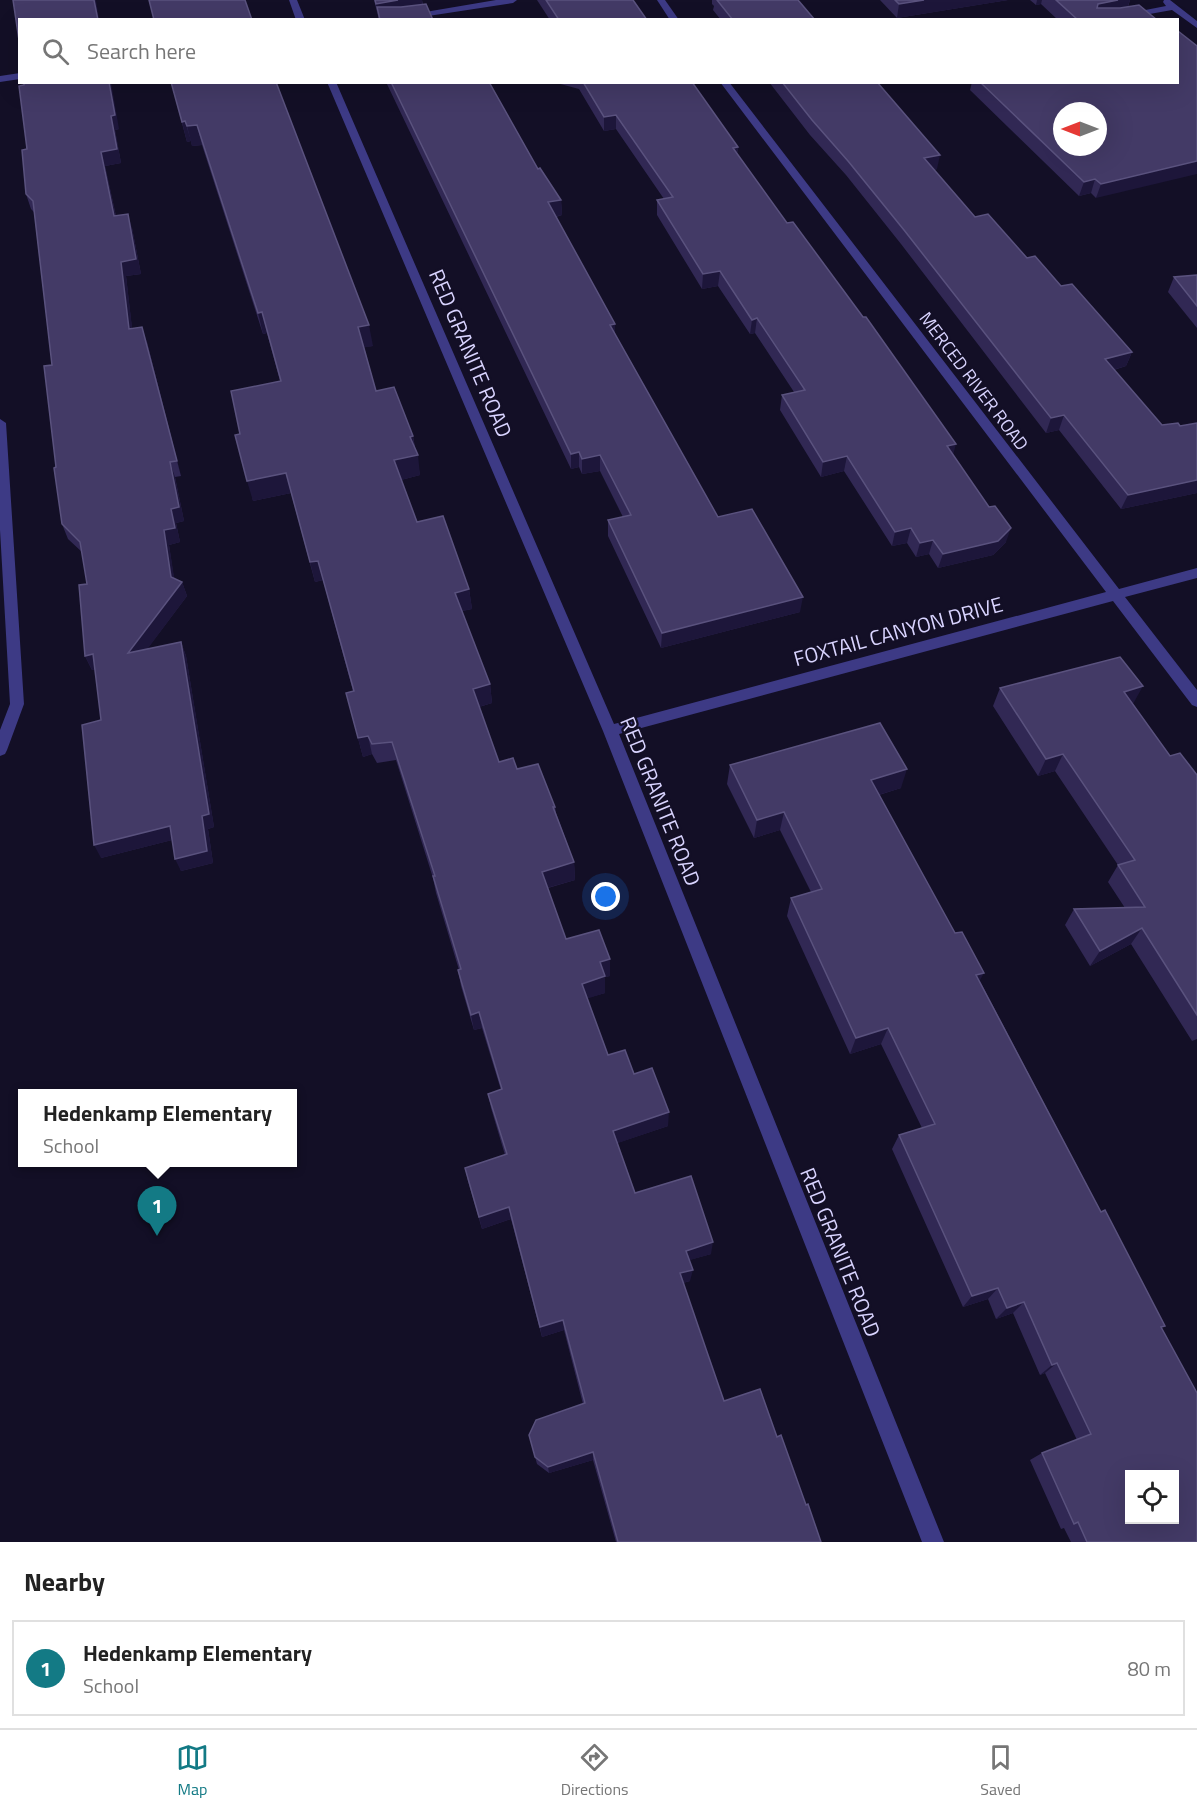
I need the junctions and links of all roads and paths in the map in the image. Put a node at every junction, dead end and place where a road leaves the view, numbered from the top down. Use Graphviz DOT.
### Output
graph roads {
  1 [pos="293,0"];
  2 [pos="513,0"];
  3 [pos="661,0"];
  4 [pos="1165,0"];
  5 [pos="1174,7"];
  6 [pos="300,18"];
  7 [pos="395,18"];
  8 [pos="674,18"];
  9 [pos="1110,18"];
  10 [pos="1197,26"];
  11 [pos="18,76"];
  12 [pos="0,79"];
  13 [pos="332,84"];
  14 [pos="726,84"];
  15 [pos="0,423"];
  16 [pos="1197,573"];
  17 [pos="1115,595"];
  18 [pos="1197,701"];
  19 [pos="610,731"];
  20 [pos="0,750"];
  21 [pos="933,1542"];
  1 -- 6 [label="street"];
  2 -- 7 [label="street"];
  3 -- 8 [label="street"];
  4 -- 5 [label="street"];
  5 -- 9 [label="street"];
  5 -- 10 [label="street"];
  11 -- 12 [label="street"];
  13 -- 19 [label="street, RED GRANITE ROAD"];
  14 -- 17 [label="street, MERCED RIVER ROAD"];
  15 -- 20 [label="street"];
  16 -- 17 [label="street, FOXTAIL CANYON DRIVE"];
  17 -- 18 [label="street, MERCED RIVER ROAD"];
  17 -- 19 [label="street, FOXTAIL CANYON DRIVE"];
  19 -- 21 [label="street, RED GRANITE ROAD"];
}
